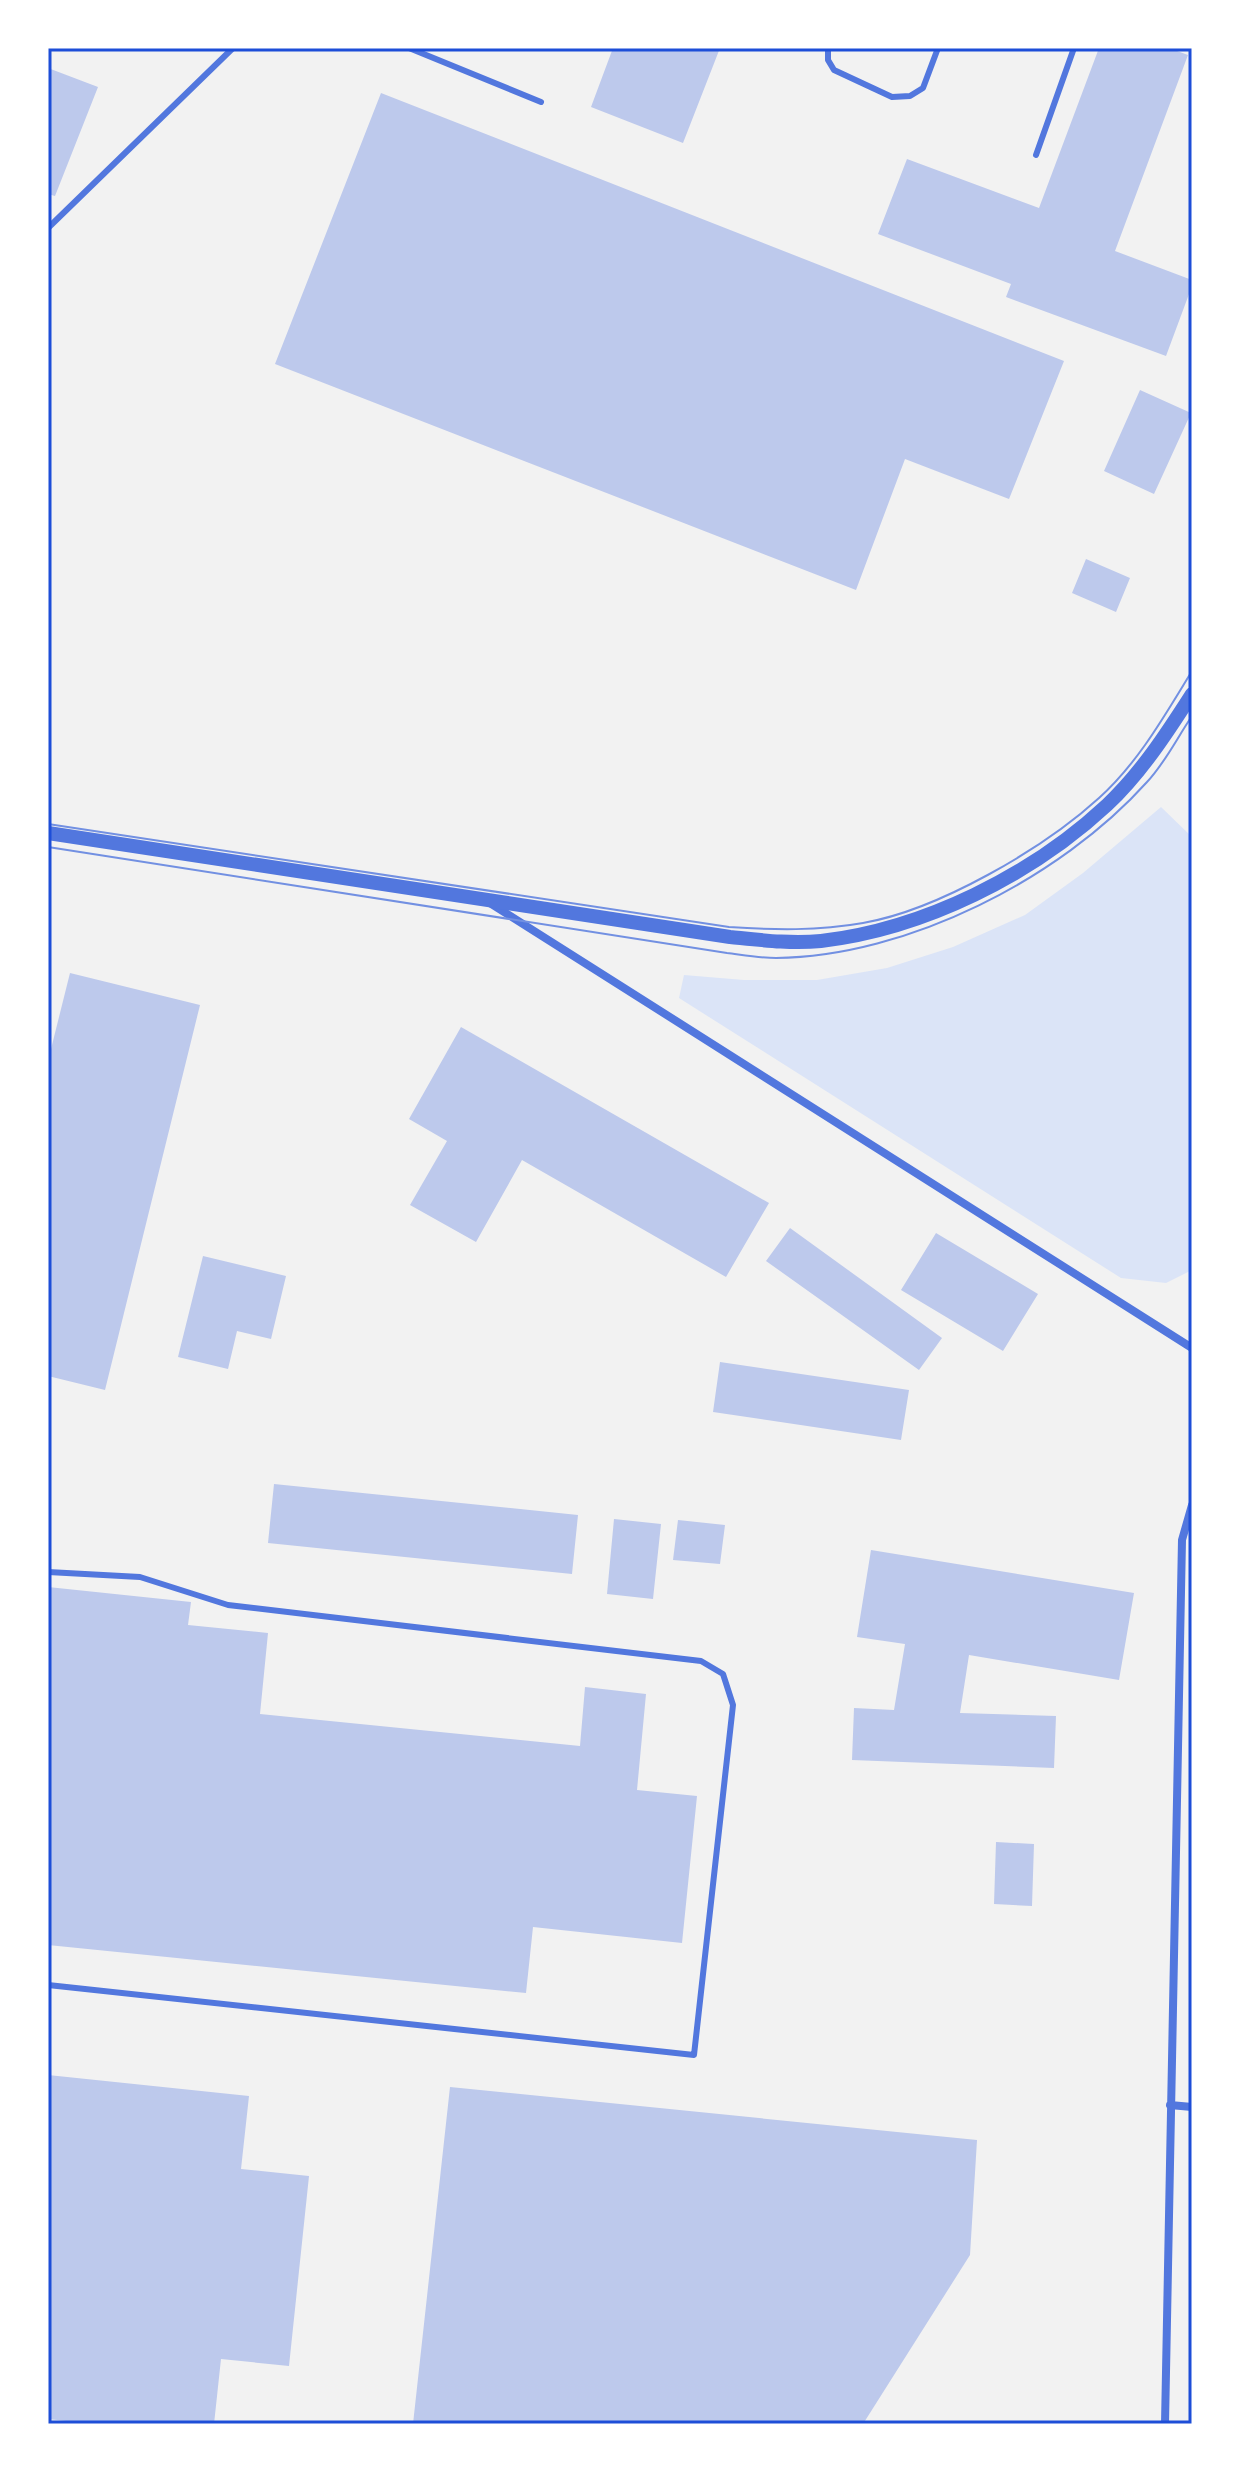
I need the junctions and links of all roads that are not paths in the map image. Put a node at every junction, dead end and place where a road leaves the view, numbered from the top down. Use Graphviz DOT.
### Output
graph roads {
  1 [pos="233,48"];
  2 [pos="409,48"];
  3 [pos="828,48"];
  4 [pos="938,48"];
  5 [pos="1074,48"];
  6 [pos="541,102"];
  7 [pos="1036,155"];
  8 [pos="48,228"];
  9 [pos="1192,694"];
  10 [pos="48,833"];
  11 [pos="485,900"];
  12 [pos="1192,1348"];
  13 [pos="1192,1505"];
  14 [pos="48,1572"];
  15 [pos="48,1985"];
  16 [pos="1170,2105"];
  17 [pos="1192,2107"];
  18 [pos="1165,2424"];
  1 -- 8 [label="lane"];
  2 -- 6 [label="lane"];
  3 -- 4 [label="lane"];
  5 -- 7 [label="lane"];
  9 -- 11 [label="street"];
  10 -- 11 [label="street"];
  11 -- 12 [label="street"];
  13 -- 16 [label="street"];
  14 -- 15 [label="lane"];
  16 -- 17 [label="street"];
  16 -- 18 [label="street"];
}
